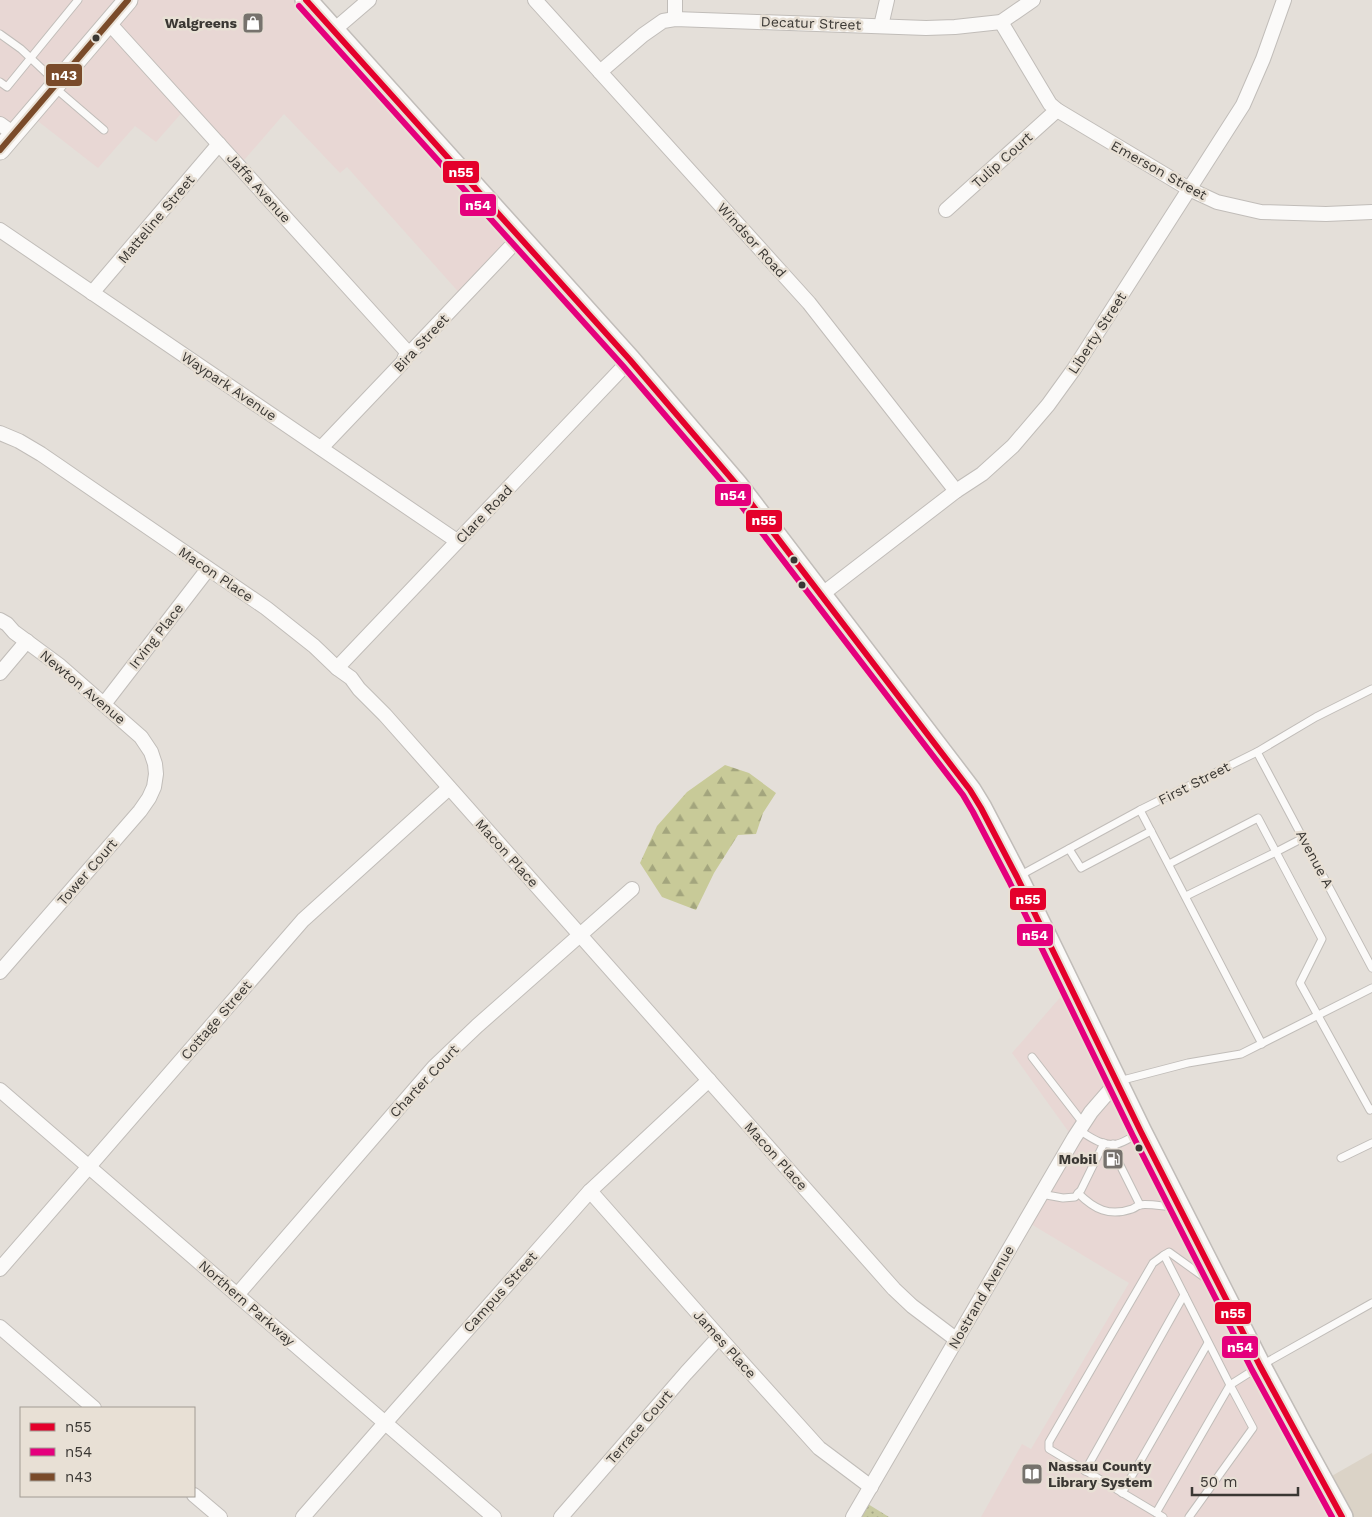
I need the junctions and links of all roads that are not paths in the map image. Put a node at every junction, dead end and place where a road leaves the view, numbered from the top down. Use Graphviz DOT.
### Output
graph roads {
  1 [pos="78,0"];
  2 [pos="128,0"];
  3 [pos="306,0"];
  4 [pos="369,0"];
  5 [pos="535,0"];
  6 [pos="675,0"];
  7 [pos="887,0"];
  8 [pos="1033,0"];
  9 [pos="1284,0"];
  10 [pos="675,19"];
  11 [pos="1001,22"];
  12 [pos="108,23"];
  13 [pos="881,26"];
  14 [pos="334,30"];
  15 [pos="0,34"];
  16 [pos="30,58"];
  17 [pos="600,72"];
  18 [pos="0,82"];
  19 [pos="56,85"];
  20 [pos="1057,110"];
  21 [pos="7,129"];
  22 [pos="104,130"];
  23 [pos="219,144"];
  24 [pos="0,150"];
  25 [pos="1189,189"];
  26 [pos="946,210"];
  27 [pos="1372,212"];
  28 [pos="0,230"];
  29 [pos="520,237"];
  30 [pos="92,293"];
  31 [pos="409,354"];
  32 [pos="630,360"];
  33 [pos="0,432"];
  34 [pos="321,448"];
  35 [pos="956,491"];
  36 [pos="458,541"];
  37 [pos="208,569"];
  38 [pos="821,595"];
  39 [pos="0,620"];
  40 [pos="28,641"];
  41 [pos="337,668"];
  42 [pos="0,673"];
  43 [pos="1372,689"];
  44 [pos="104,704"];
  45 [pos="1257,752"];
  46 [pos="155,764"];
  47 [pos="449,788"];
  48 [pos="1140,810"];
  49 [pos="1151,831"];
  50 [pos="1303,838"];
  51 [pos="1070,848"];
  52 [pos="1276,852"];
  53 [pos="1169,864"];
  54 [pos="1017,877"];
  55 [pos="632,889"];
  56 [pos="1186,896"];
  57 [pos="580,934"];
  58 [pos="1364,952"];
  59 [pos="1372,952"];
  60 [pos="1372,968"];
  61 [pos="0,972"];
  62 [pos="1372,988"];
  63 [pos="1317,1016"];
  64 [pos="1262,1044"];
  65 [pos="1032,1057"];
  66 [pos="709,1080"];
  67 [pos="1117,1082"];
  68 [pos="0,1090"];
  69 [pos="1371,1111"];
  70 [pos="1081,1126"];
  71 [pos="1141,1132"];
  72 [pos="1104,1143"];
  73 [pos="1372,1143"];
  74 [pos="1113,1144"];
  75 [pos="1341,1158"];
  76 [pos="89,1167"];
  77 [pos="590,1191"];
  78 [pos="1078,1193"];
  79 [pos="1041,1194"];
  80 [pos="1140,1205"];
  81 [pos="1179,1208"];
  82 [pos="1164,1255"];
  83 [pos="0,1269"];
  84 [pos="1221,1289"];
  85 [pos="237,1295"];
  86 [pos="1184,1296"];
  87 [pos="1372,1304"];
  88 [pos="0,1327"];
  89 [pos="719,1337"];
  90 [pos="957,1340"];
  91 [pos="1208,1343"];
  92 [pos="1260,1366"];
  93 [pos="1230,1385"];
  94 [pos="93,1407"];
  95 [pos="384,1423"];
  96 [pos="1085,1470"];
  97 [pos="870,1487"];
  98 [pos="1122,1493"];
  99 [pos="195,1495"];
  100 [pos="1160,1515"];
  101 [pos="220,1517"];
  102 [pos="303,1517"];
  103 [pos="494,1517"];
  104 [pos="561,1517"];
  105 [pos="853,1517"];
  106 [pos="1189,1517"];
  107 [pos="1342,1517"];
  1 -- 16 [label="lane"];
  2 -- 12 [label="main road"];
  3 -- 14 [label="main road"];
  4 -- 14 [label="street"];
  5 -- 17 [label="street, Windsor Road"];
  6 -- 10 [label="street"];
  7 -- 13 [label="street"];
  8 -- 11 [label="street, Decatur Street"];
  9 -- 25 [label="street, Liberty Street"];
  10 -- 13 [label="street, Decatur Street"];
  10 -- 17 [label="street, Decatur Street"];
  11 -- 13 [label="street, Decatur Street"];
  11 -- 20 [label="street, Emerson Street"];
  12 -- 19 [label="main road"];
  12 -- 23 [label="street, Jaffa Avenue"];
  14 -- 29 [label="main road"];
  15 -- 16 [label="lane"];
  16 -- 18 [label="lane"];
  16 -- 19 [label="lane"];
  17 -- 35 [label="street, Windsor Road"];
  19 -- 21 [label="main road"];
  19 -- 22 [label="lane"];
  20 -- 25 [label="street, Emerson Street"];
  20 -- 26 [label="street, Tulip Court"];
  21 -- 24 [label="main road"];
  23 -- 30 [label="street, Matteline Street"];
  23 -- 31 [label="street, Jaffa Avenue"];
  25 -- 27 [label="street, Emerson Street"];
  25 -- 35 [label="street, Liberty Street"];
  28 -- 30 [label="street, Waypark Avenue"];
  29 -- 31 [label="street, Bira Street"];
  29 -- 32 [label="main road"];
  30 -- 34 [label="street, Waypark Avenue"];
  31 -- 34 [label="street, Bira Street"];
  32 -- 36 [label="street, Clare Road"];
  32 -- 38 [label="main road"];
  33 -- 37 [label="street, Macon Place"];
  34 -- 36 [label="street, Waypark Avenue"];
  35 -- 38 [label="street, Liberty Street"];
  36 -- 41 [label="street, Clare Road"];
  37 -- 41 [label="street, Macon Place"];
  37 -- 44 [label="street, Irving Place"];
  38 -- 54 [label="main road"];
  39 -- 40 [label="street, Newton Avenue"];
  40 -- 42 [label="street"];
  40 -- 44 [label="street, Newton Avenue"];
  41 -- 47 [label="street, Macon Place"];
  43 -- 45 [label="lane, First Street"];
  44 -- 46 [label="street, Newton Avenue"];
  45 -- 48 [label="lane, First Street"];
  45 -- 50 [label="lane, Avenue A"];
  46 -- 61 [label="street, Tower Court"];
  47 -- 57 [label="street, Macon Place"];
  47 -- 76 [label="street, Cottage Street"];
  48 -- 49 [label="lane"];
  48 -- 51 [label="lane, First Street"];
  49 -- 51 [label="lane"];
  49 -- 53 [label="lane"];
  50 -- 52 [label="lane"];
  50 -- 58 [label="lane, Avenue A"];
  51 -- 54 [label="lane, First Street"];
  52 -- 53 [label="lane"];
  52 -- 56 [label="lane"];
  52 -- 63 [label="lane"];
  53 -- 56 [label="lane"];
  54 -- 67 [label="main road"];
  55 -- 57 [label="street, Charter Court"];
  56 -- 64 [label="lane"];
  57 -- 66 [label="street, Macon Place"];
  57 -- 85 [label="street, Charter Court"];
  58 -- 59 [label="lane"];
  58 -- 60 [label="lane, Avenue A"];
  62 -- 63 [label="lane"];
  63 -- 64 [label="lane"];
  63 -- 69 [label="lane"];
  64 -- 67 [label="lane"];
  65 -- 70 [label="lane"];
  66 -- 77 [label="street, Campus Street"];
  66 -- 90 [label="street, Macon Place"];
  67 -- 70 [label="street, Nostrand Avenue"];
  67 -- 71 [label="main road"];
  68 -- 76 [label="street, Northern Parkway"];
  70 -- 72 [label="lane"];
  70 -- 79 [label="street, Nostrand Avenue"];
  71 -- 74 [label="lane"];
  71 -- 81 [label="main road"];
  72 -- 74 [label="lane"];
  72 -- 78 [label="lane"];
  73 -- 75 [label="lane"];
  74 -- 80 [label="lane"];
  76 -- 83 [label="street, Cottage Street"];
  76 -- 85 [label="street, Northern Parkway"];
  77 -- 89 [label="street, James Place"];
  77 -- 95 [label="street, Campus Street"];
  78 -- 79 [label="lane"];
  78 -- 80 [label="lane"];
  79 -- 90 [label="street, Nostrand Avenue"];
  80 -- 81 [label="lane"];
  81 -- 84 [label="main road"];
  82 -- 84 [label="lane"];
  82 -- 86 [label="lane"];
  82 -- 96 [label="lane"];
  84 -- 92 [label="main road"];
  85 -- 95 [label="street, Northern Parkway"];
  86 -- 91 [label="lane"];
  86 -- 96 [label="lane"];
  87 -- 92 [label="lane"];
  88 -- 94 [label="street"];
  89 -- 97 [label="street, James Place"];
  89 -- 104 [label="street, Terrace Court"];
  90 -- 97 [label="street, Nostrand Avenue"];
  91 -- 93 [label="lane"];
  91 -- 98 [label="lane"];
  92 -- 93 [label="lane"];
  92 -- 107 [label="main road"];
  93 -- 100 [label="lane"];
  93 -- 106 [label="lane"];
  95 -- 102 [label="street, Campus Street"];
  95 -- 103 [label="street, Northern Parkway"];
  96 -- 98 [label="lane"];
  97 -- 105 [label="street, Nostrand Avenue"];
  98 -- 100 [label="lane"];
  99 -- 101 [label="street"];
}
